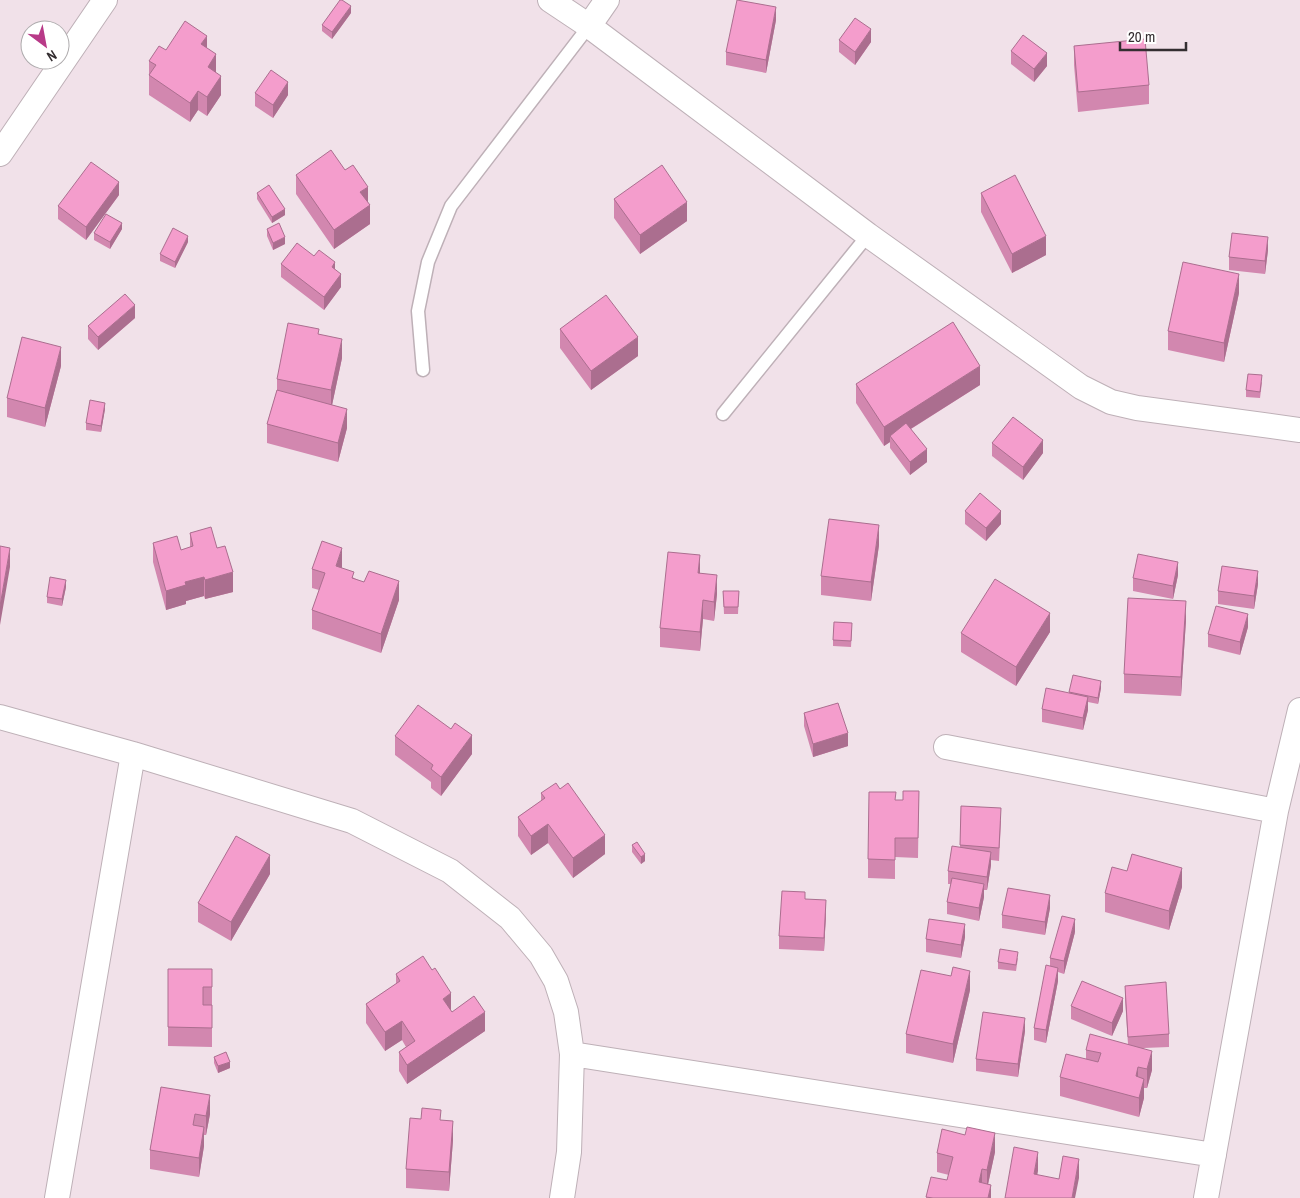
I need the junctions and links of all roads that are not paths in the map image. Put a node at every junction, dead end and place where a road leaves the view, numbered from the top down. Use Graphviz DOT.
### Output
graph roads {
  1 [pos="105,0"];
  2 [pos="550,0"];
  3 [pos="607,0"];
  4 [pos="589,26"];
  5 [pos="0,154"];
  6 [pos="868,235"];
  7 [pos="423,370"];
  8 [pos="723,414"];
  9 [pos="1300,430"];
  10 [pos="1300,710"];
  11 [pos="0,717"];
  12 [pos="946,747"];
  13 [pos="133,754"];
  14 [pos="1276,810"];
  15 [pos="572,1054"];
  16 [pos="1214,1155"];
  17 [pos="57,1198"];
  18 [pos="562,1198"];
  19 [pos="1206,1198"];
  1 -- 5 [label="street"];
  2 -- 4 [label="street"];
  3 -- 4 [label="street"];
  4 -- 6 [label="street"];
  4 -- 7 [label="lane"];
  6 -- 8 [label="lane"];
  6 -- 9 [label="street"];
  10 -- 14 [label="street"];
  11 -- 13 [label="street"];
  12 -- 14 [label="street"];
  13 -- 15 [label="street"];
  13 -- 17 [label="street"];
  14 -- 16 [label="street"];
  15 -- 16 [label="street"];
  15 -- 18 [label="street"];
  16 -- 19 [label="street"];
}
